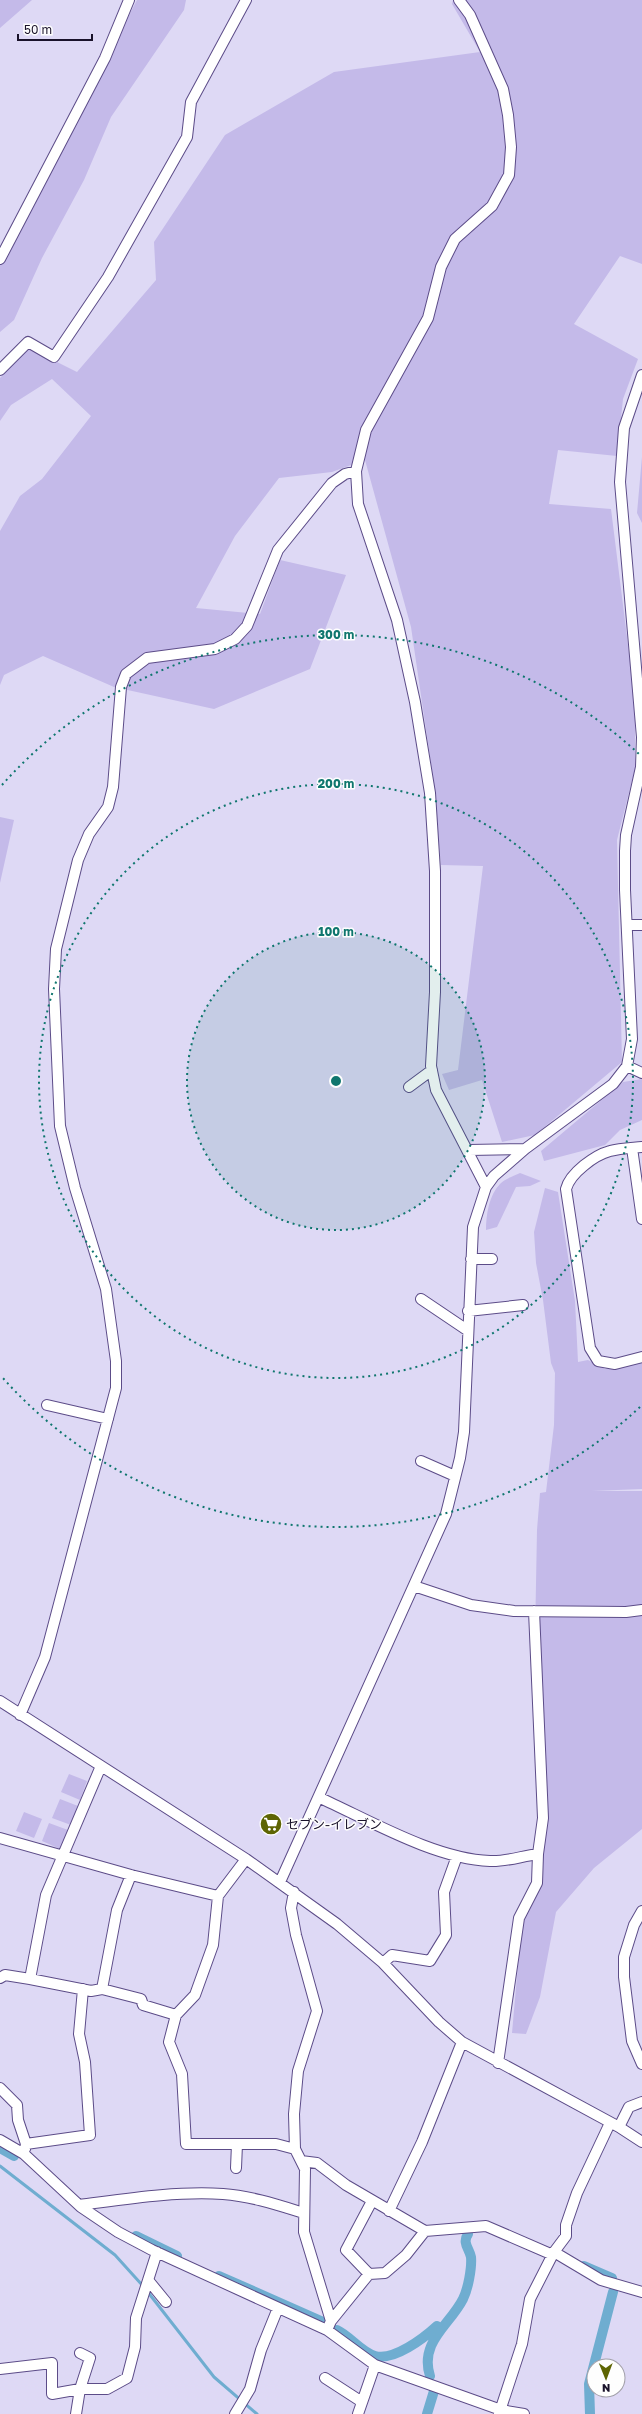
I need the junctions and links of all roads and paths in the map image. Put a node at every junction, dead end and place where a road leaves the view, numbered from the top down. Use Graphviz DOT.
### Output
graph roads {
  1 [pos="128,0"];
  2 [pos="246,0"];
  3 [pos="459,0"];
  4 [pos="0,259"];
  5 [pos="0,370"];
  6 [pos="642,375"];
  7 [pos="356,471"];
  8 [pos="638,625"];
  9 [pos="628,925"];
  10 [pos="642,925"];
  11 [pos="627,1066"];
  12 [pos="432,1070"];
  13 [pos="642,1073"];
  14 [pos="409,1087"];
  15 [pos="637,1147"];
  16 [pos="525,1149"];
  17 [pos="468,1150"];
  18 [pos="486,1187"];
  19 [pos="642,1219"];
  20 [pos="471,1259"];
  21 [pos="492,1259"];
  22 [pos="421,1299"];
  23 [pos="523,1305"];
  24 [pos="468,1311"];
  25 [pos="467,1330"];
  26 [pos="642,1357"];
  27 [pos="47,1405"];
  28 [pos="108,1419"];
  29 [pos="421,1461"];
  30 [pos="455,1476"];
  31 [pos="414,1586"];
  32 [pos="642,1610"];
  33 [pos="534,1611"];
  34 [pos="0,1701"];
  35 [pos="20,1715"];
  36 [pos="101,1766"];
  37 [pos="320,1798"];
  38 [pos="0,1838"];
  39 [pos="538,1854"];
  40 [pos="62,1856"];
  41 [pos="457,1856"];
  42 [pos="246,1859"];
  43 [pos="131,1875"];
  44 [pos="280,1882"];
  45 [pos="294,1892"];
  46 [pos="218,1896"];
  47 [pos="642,1911"];
  48 [pos="383,1963"];
  49 [pos="0,1978"];
  50 [pos="30,1979"];
  51 [pos="83,1989"];
  52 [pos="102,1990"];
  53 [pos="176,2015"];
  54 [pos="462,2042"];
  55 [pos="498,2063"];
  56 [pos="642,2064"];
  57 [pos="0,2088"];
  58 [pos="642,2102"];
  59 [pos="615,2125"];
  60 [pos="0,2140"];
  61 [pos="642,2142"];
  62 [pos="237,2144"];
  63 [pos="295,2148"];
  64 [pos="25,2149"];
  65 [pos="301,2161"];
  66 [pos="236,2168"];
  67 [pos="372,2201"];
  68 [pos="79,2205"];
  69 [pos="389,2211"];
  70 [pos="304,2213"];
  71 [pos="425,2231"];
  72 [pos="157,2252"];
  73 [pos="554,2254"];
  74 [pos="369,2274"];
  75 [pos="147,2282"];
  76 [pos="642,2292"];
  77 [pos="166,2302"];
  78 [pos="278,2308"];
  79 [pos="329,2326"];
  80 [pos="80,2353"];
  81 [pos="375,2366"];
  82 [pos="0,2369"];
  83 [pos="325,2378"];
  84 [pos="80,2390"];
  85 [pos="362,2402"];
  86 [pos="500,2412"];
  87 [pos="76,2414"];
  88 [pos="235,2414"];
  89 [pos="358,2414"];
  90 [pos="524,2414"];
  1 -- 4 [label="street"];
  2 -- 5 [label="street"];
  3 -- 7 [label="street"];
  6 -- 8 [label="street"];
  7 -- 12 [label="street"];
  7 -- 28 [label="street"];
  8 -- 9 [label="street"];
  9 -- 10 [label="street"];
  9 -- 11 [label="street"];
  11 -- 13 [label="street"];
  11 -- 16 [label="street"];
  12 -- 14 [label="street"];
  12 -- 17 [label="street"];
  15 -- 19 [label="street"];
  15 -- 26 [label="street"];
  16 -- 17 [label="street"];
  16 -- 18 [label="street"];
  17 -- 18 [label="street"];
  18 -- 20 [label="street"];
  20 -- 21 [label="street"];
  20 -- 24 [label="street"];
  22 -- 25 [label="street"];
  23 -- 24 [label="street"];
  24 -- 25 [label="street"];
  25 -- 30 [label="street"];
  27 -- 28 [label="street"];
  28 -- 35 [label="street"];
  29 -- 30 [label="street"];
  30 -- 31 [label="street"];
  31 -- 33 [label="street"];
  31 -- 37 [label="street"];
  32 -- 33 [label="street"];
  33 -- 39 [label="street"];
  34 -- 35 [label="street"];
  35 -- 36 [label="street"];
  36 -- 40 [label="street"];
  36 -- 42 [label="street"];
  37 -- 41 [label="street"];
  37 -- 44 [label="street"];
  38 -- 40 [label="street"];
  39 -- 41 [label="street"];
  39 -- 55 [label="street"];
  40 -- 43 [label="street"];
  40 -- 50 [label="street"];
  41 -- 48 [label="street"];
  42 -- 44 [label="street"];
  42 -- 46 [label="street"];
  43 -- 46 [label="street"];
  43 -- 52 [label="street"];
  44 -- 45 [label="street"];
  45 -- 48 [label="street"];
  45 -- 63 [label="street"];
  46 -- 53 [label="street"];
  47 -- 56 [label="street"];
  48 -- 54 [label="street"];
  49 -- 50 [label="street"];
  50 -- 51 [label="street"];
  51 -- 52 [label="street"];
  51 -- 64 [label="street"];
  52 -- 53 [label="street"];
  53 -- 62 [label="street"];
  54 -- 55 [label="street"];
  54 -- 69 [label="street"];
  55 -- 59 [label="street"];
  57 -- 64 [label="street"];
  58 -- 59 [label="street"];
  59 -- 61 [label="street"];
  59 -- 73 [label="street"];
  60 -- 64 [label="street"];
  62 -- 63 [label="street"];
  62 -- 66 [label="street"];
  63 -- 65 [label="street"];
  64 -- 68 [label="street"];
  65 -- 67 [label="street"];
  65 -- 70 [label="street"];
  67 -- 69 [label="street"];
  67 -- 74 [label="street"];
  68 -- 70 [label="street"];
  68 -- 72 [label="street"];
  69 -- 71 [label="street"];
  70 -- 79 [label="street"];
  71 -- 73 [label="street"];
  71 -- 74 [label="street"];
  72 -- 75 [label="street"];
  72 -- 78 [label="street"];
  73 -- 76 [label="street"];
  73 -- 86 [label="street"];
  74 -- 79 [label="street"];
  75 -- 77 [label="street"];
  75 -- 84 [label="street"];
  78 -- 79 [label="street"];
  78 -- 88 [label="street"];
  79 -- 81 [label="street"];
  80 -- 84 [label="street"];
  81 -- 85 [label="street"];
  81 -- 86 [label="street"];
  82 -- 84 [label="street"];
  83 -- 85 [label="street"];
  84 -- 87 [label="street"];
  85 -- 89 [label="street"];
  86 -- 90 [label="street"];
}
